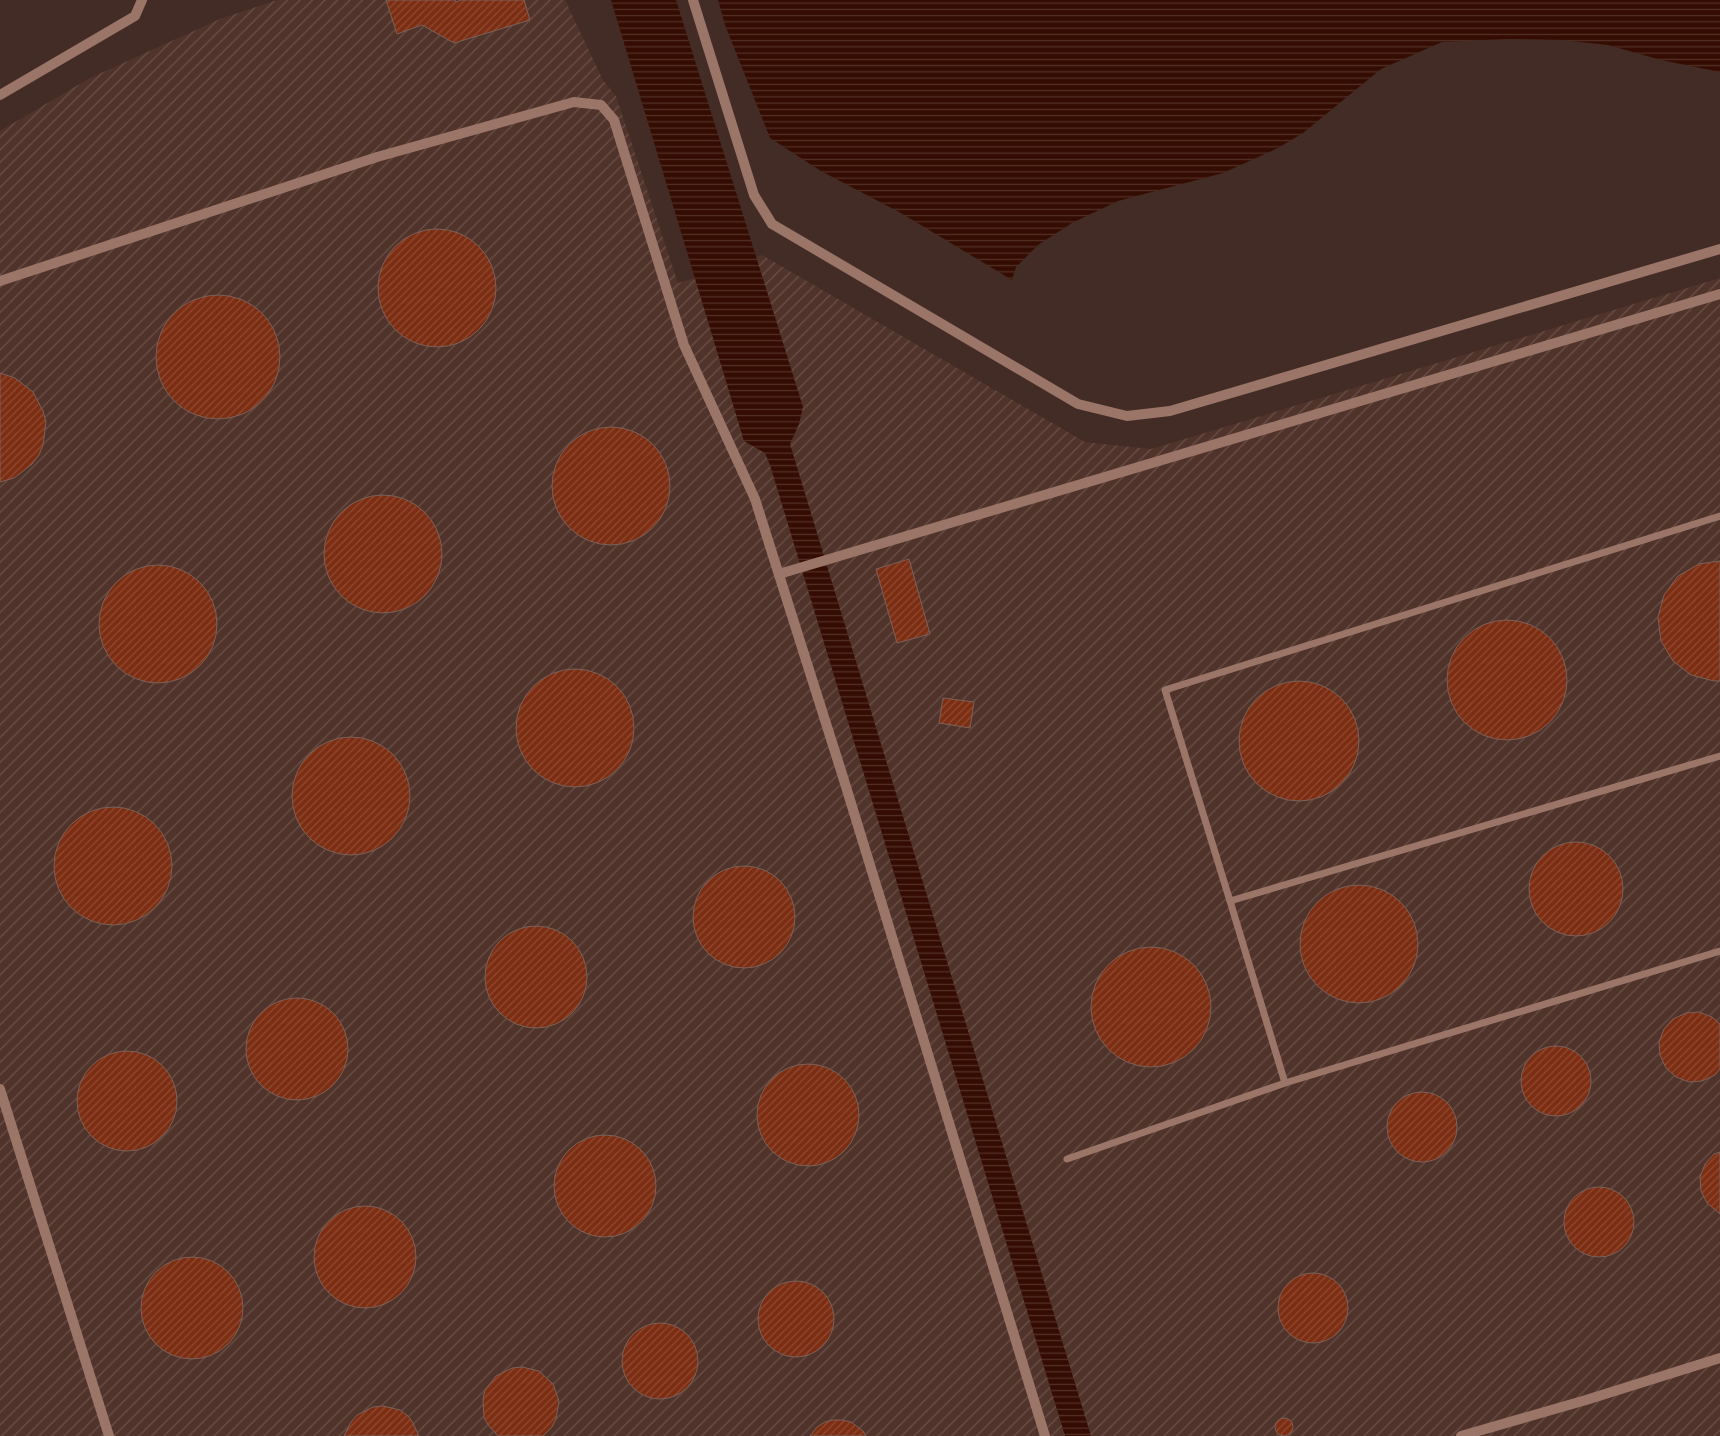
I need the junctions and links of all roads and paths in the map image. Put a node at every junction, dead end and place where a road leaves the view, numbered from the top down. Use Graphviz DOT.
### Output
graph roads {
  1 [pos="142,0"];
  2 [pos="693,0"];
  3 [pos="0,96"];
  4 [pos="1720,248"];
  5 [pos="0,281"];
  6 [pos="1720,294"];
  7 [pos="1720,516"];
  8 [pos="779,574"];
  9 [pos="1720,756"];
  10 [pos="1230,902"];
  11 [pos="1720,951"];
  12 [pos="1285,1083"];
  13 [pos="0,1089"];
  14 [pos="1067,1159"];
  15 [pos="1720,1358"];
  16 [pos="109,1436"];
  17 [pos="1045,1436"];
  18 [pos="1461,1436"];
  1 -- 3 [label="street"];
  2 -- 4 [label="street"];
  5 -- 8 [label="street"];
  6 -- 8 [label="street"];
  7 -- 10 [label="lane"];
  8 -- 17 [label="street"];
  9 -- 10 [label="lane"];
  10 -- 12 [label="lane"];
  11 -- 12 [label="lane"];
  12 -- 14 [label="lane"];
  13 -- 16 [label="street"];
  15 -- 18 [label="street"];
}
